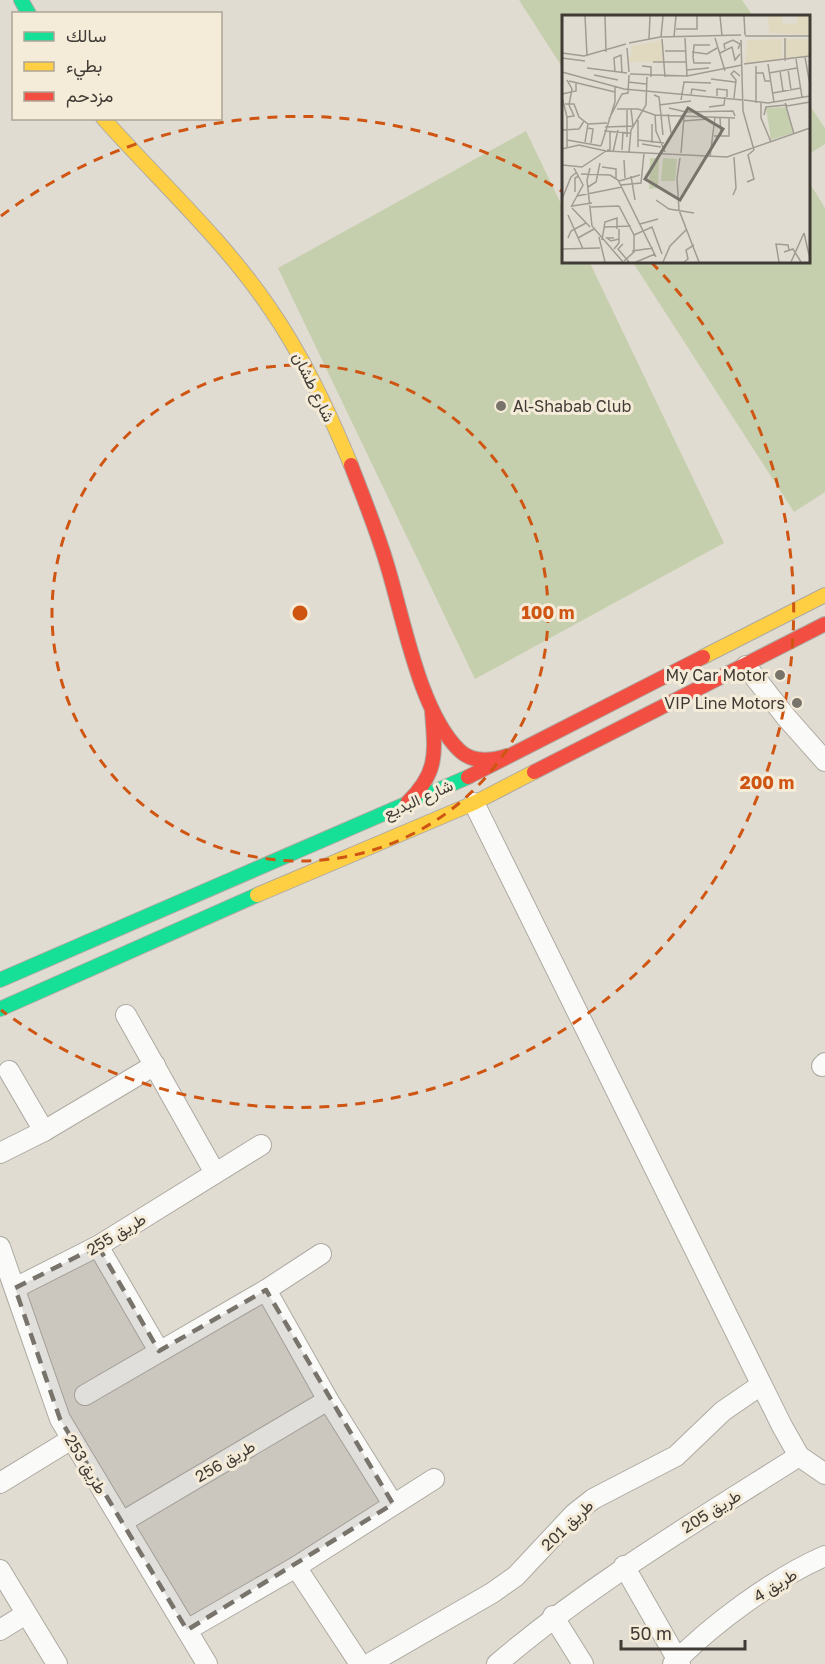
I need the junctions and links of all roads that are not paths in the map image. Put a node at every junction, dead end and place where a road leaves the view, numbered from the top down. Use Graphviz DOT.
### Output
graph roads {
  1 [pos="105,120"];
  2 [pos="825,595"];
  3 [pos="825,624"];
  4 [pos="746,666"];
  5 [pos="432,710"];
  6 [pos="522,751"];
  7 [pos="825,761"];
  8 [pos="474,802"];
  9 [pos="405,806"];
  10 [pos="0,980"];
  11 [pos="0,1009"];
  12 [pos="126,1015"];
  13 [pos="155,1065"];
  14 [pos="9,1071"];
  15 [pos="44,1131"];
  16 [pos="261,1145"];
  17 [pos="0,1153"];
  18 [pos="215,1173"];
  19 [pos="98,1246"];
  20 [pos="0,1247"];
  21 [pos="321,1254"];
  22 [pos="15,1288"];
  23 [pos="266,1290"];
  24 [pos="159,1351"];
  25 [pos="761,1384"];
  26 [pos="85,1395"];
  27 [pos="328,1400"];
  28 [pos="70,1440"];
  29 [pos="799,1456"];
  30 [pos="825,1474"];
  31 [pos="434,1479"];
  32 [pos="0,1483"];
  33 [pos="393,1504"];
  34 [pos="122,1522"];
  35 [pos="825,1556"];
  36 [pos="624,1566"];
  37 [pos="296,1567"];
  38 [pos="0,1570"];
  39 [pos="26,1614"];
  40 [pos="553,1616"];
  41 [pos="0,1630"];
  42 [pos="187,1630"];
  43 [pos="677,1662"];
  44 [pos="57,1664"];
  45 [pos="207,1664"];
  46 [pos="360,1664"];
  47 [pos="369,1664"];
  48 [pos="497,1664"];
  49 [pos="583,1664"];
  1 -- 5 [label="main road, شارع طشان"];
  2 -- 6 [label="main road, شارع البديع"];
  3 -- 4 [label="main road, شارع البديع"];
  4 -- 7 [label="street"];
  4 -- 8 [label="main road, شارع البديع"];
  5 -- 6 [label="main road"];
  5 -- 9 [label="main road"];
  6 -- 9 [label="main road, شارع البديع"];
  8 -- 11 [label="main road, شارع البديع"];
  8 -- 25 [label="street"];
  9 -- 10 [label="main road, شارع البديع"];
  12 -- 13 [label="street"];
  13 -- 15 [label="street"];
  13 -- 18 [label="street"];
  14 -- 15 [label="street"];
  15 -- 17 [label="street"];
  16 -- 18 [label="street, طريق 255"];
  18 -- 19 [label="street, طريق 255"];
  19 -- 22 [label="street, طريق 255"];
  19 -- 24 [label="street"];
  20 -- 22 [label="street, طريق 253"];
  21 -- 23 [label="street"];
  22 -- 28 [label="street, طريق 253"];
  23 -- 24 [label="street"];
  23 -- 27 [label="street"];
  24 -- 26 [label="street"];
  25 -- 29 [label="street"];
  25 -- 47 [label="street, طريق 201"];
  27 -- 33 [label="street"];
  27 -- 34 [label="street, طريق 256"];
  28 -- 32 [label="street"];
  28 -- 34 [label="street, طريق 253"];
  29 -- 30 [label="street"];
  29 -- 36 [label="street, طريق 205"];
  31 -- 33 [label="street"];
  33 -- 37 [label="street"];
  34 -- 42 [label="street, طريق 253"];
  35 -- 43 [label="street, طريق 4"];
  36 -- 40 [label="street, طريق 205"];
  36 -- 43 [label="street"];
  37 -- 42 [label="street"];
  37 -- 46 [label="street"];
  38 -- 39 [label="street"];
  39 -- 41 [label="street"];
  39 -- 44 [label="street"];
  40 -- 48 [label="street, طريق 205"];
  40 -- 49 [label="street"];
  42 -- 45 [label="street, طريق 253"];
}
